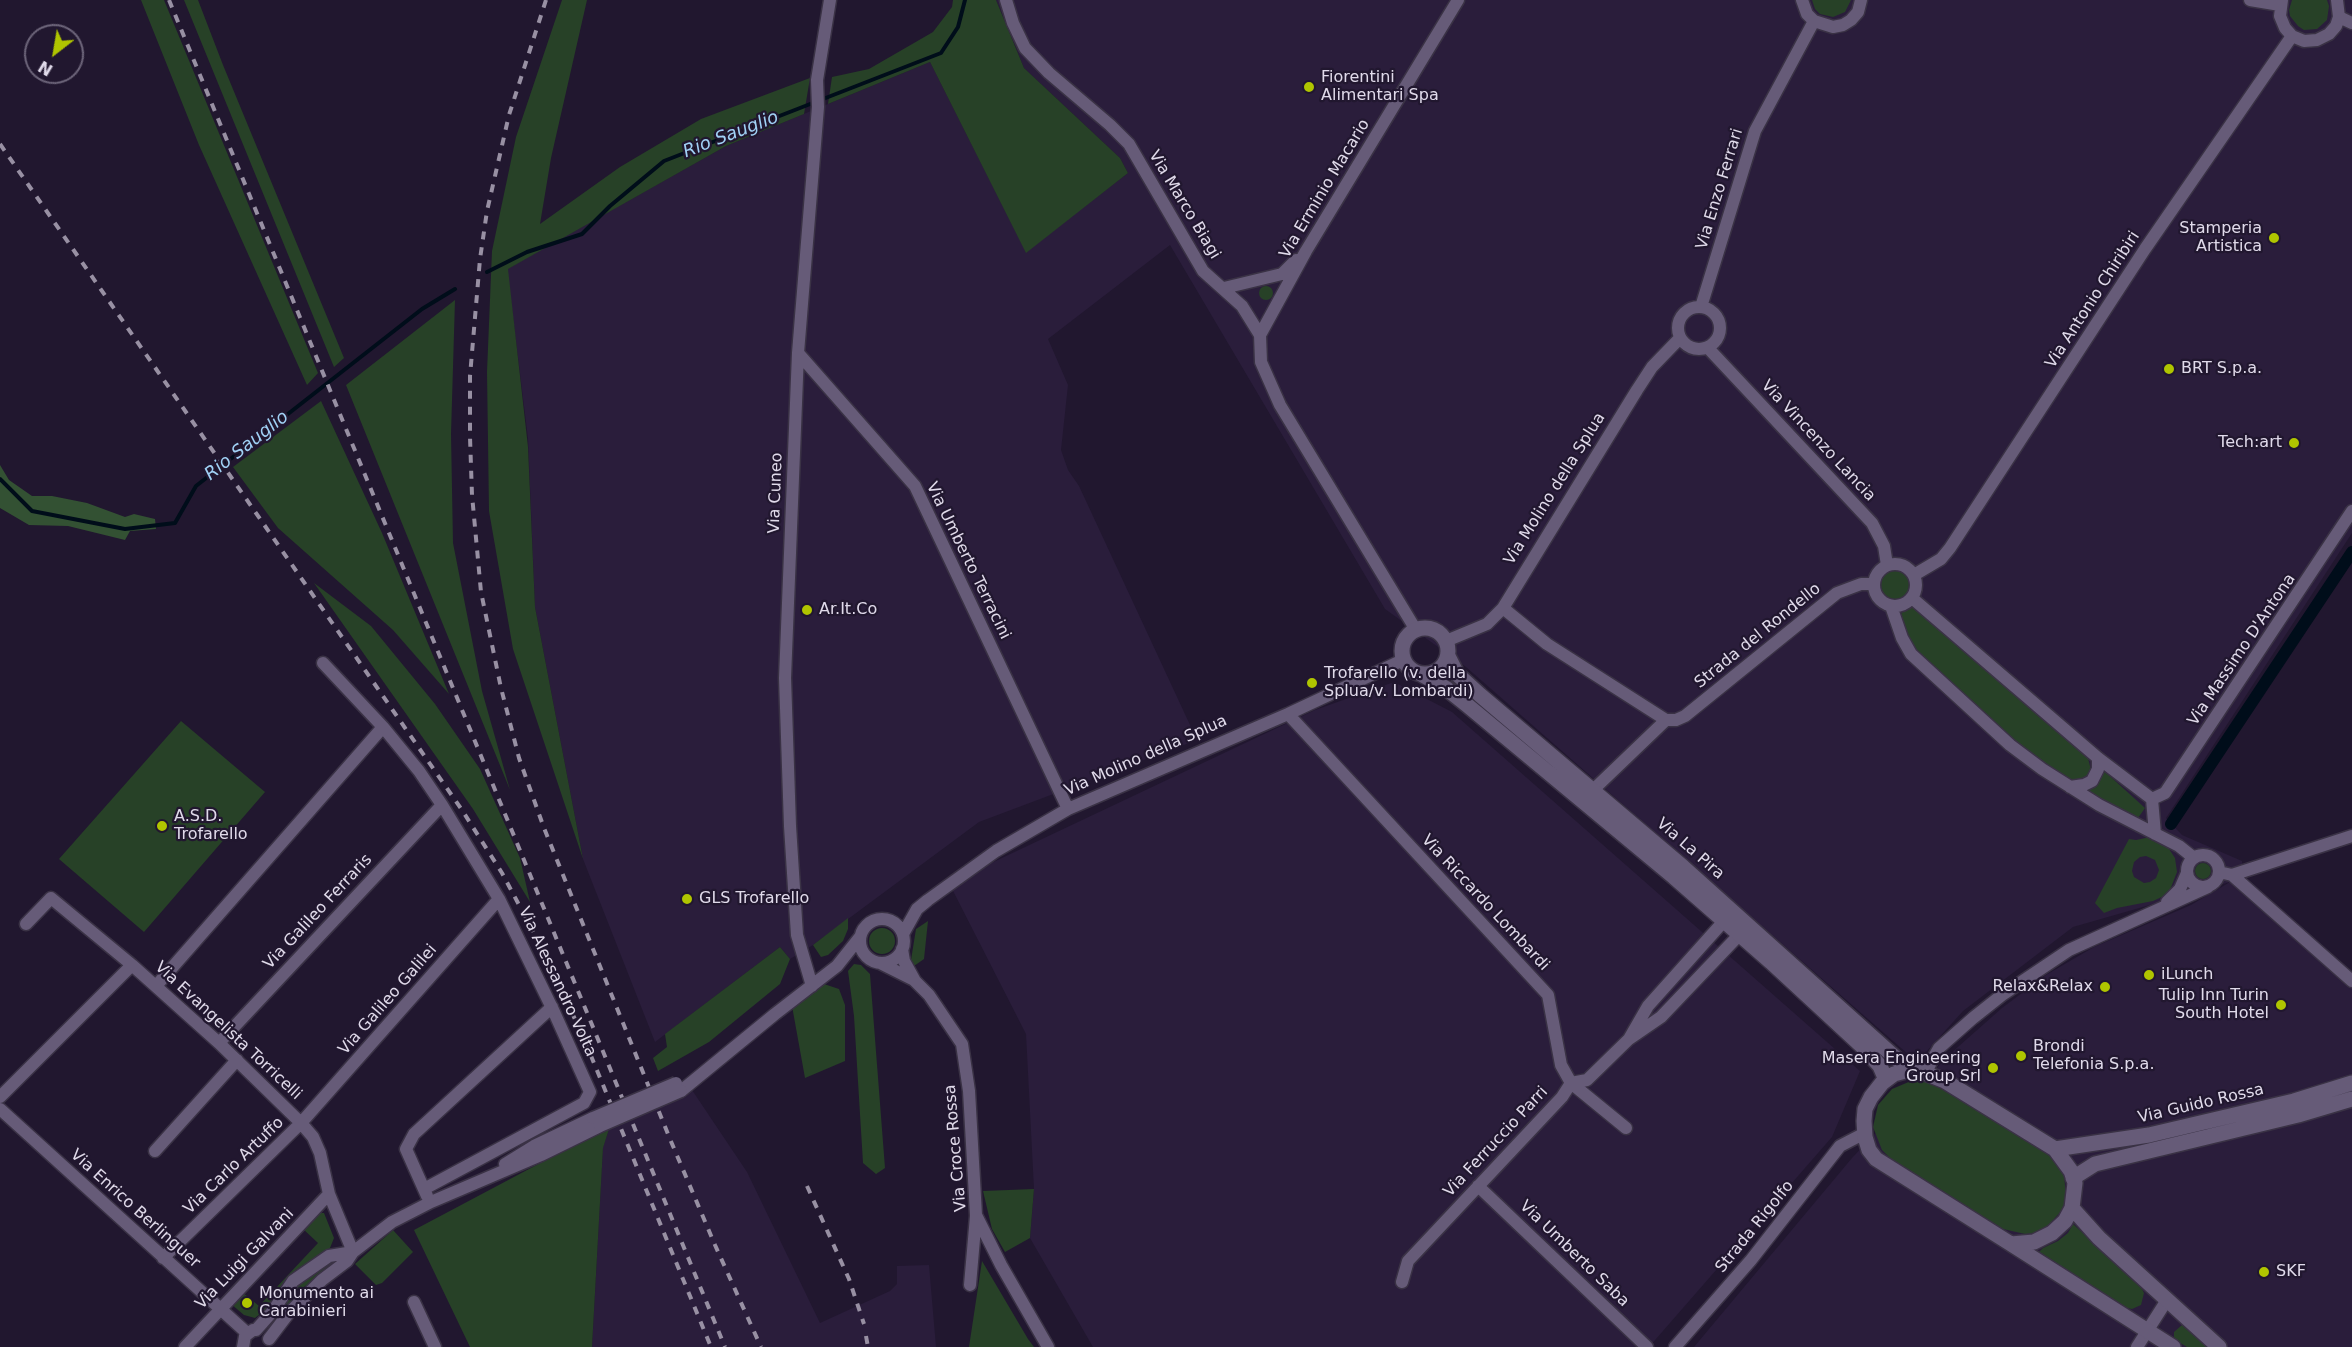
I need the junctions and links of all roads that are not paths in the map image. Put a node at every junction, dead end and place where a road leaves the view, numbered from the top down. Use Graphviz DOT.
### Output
graph roads {
  1 [pos="830,0"];
  2 [pos="1006,0"];
  3 [pos="1458,0"];
  4 [pos="1802,0"];
  5 [pos="1861,0"];
  6 [pos="2250,0"];
  7 [pos="2337,0"];
  8 [pos="2281,2"];
  9 [pos="2339,17"];
  10 [pos="1814,21"];
  11 [pos="2352,23"];
  12 [pos="2292,36"];
  13 [pos="1306,251"];
  14 [pos="1224,288"];
  15 [pos="1701,307"];
  16 [pos="1260,335"];
  17 [pos="1680,338"];
  18 [pos="1708,348"];
  19 [pos="798,353"];
  20 [pos="2352,512"];
  21 [pos="1887,565"];
  22 [pos="1914,575"];
  23 [pos="1874,584"];
  24 [pos="1912,598"];
  25 [pos="1891,606"];
  26 [pos="1503,608"];
  27 [pos="1416,630"];
  28 [pos="1447,649"];
  29 [pos="1403,660"];
  30 [pos="323,663"];
  31 [pos="1421,674"];
  32 [pos="1288,714"];
  33 [pos="1666,720"];
  34 [pos="383,727"];
  35 [pos="2098,758"];
  36 [pos="2070,787"];
  37 [pos="1593,790"];
  38 [pos="2152,799"];
  39 [pos="442,805"];
  40 [pos="1068,809"];
  41 [pos="2155,834"];
  42 [pos="2352,836"];
  43 [pos="2194,858"];
  44 [pos="2219,872"];
  45 [pos="2187,873"];
  46 [pos="2232,875"];
  47 [pos="2208,886"];
  48 [pos="499,899"];
  49 [pos="917,909"];
  50 [pos="2160,909"];
  51 [pos="888,920"];
  52 [pos="1724,921"];
  53 [pos="26,924"];
  54 [pos="903,934"];
  55 [pos="1740,934"];
  56 [pos="860,937"];
  57 [pos="902,949"];
  58 [pos="867,957"];
  59 [pos="880,963"];
  60 [pos="132,965"];
  61 [pos="837,966"];
  62 [pos="1675,976"];
  63 [pos="915,981"];
  64 [pos="2352,981"];
  65 [pos="156,986"];
  66 [pos="812,986"];
  67 [pos="1689,988"];
  68 [pos="552,1007"];
  69 [pos="1629,1039"];
  70 [pos="219,1043"];
  71 [pos="237,1060"];
  72 [pos="1909,1070"];
  73 [pos="1925,1073"];
  74 [pos="1886,1080"];
  75 [pos="1571,1083"];
  76 [pos="2352,1083"];
  77 [pos="0,1097"];
  78 [pos="2352,1099"];
  79 [pos="0,1109"];
  80 [pos="301,1123"];
  81 [pos="1626,1128"];
  82 [pos="1865,1133"];
  83 [pos="2055,1149"];
  84 [pos="156,1151"];
  85 [pos="2073,1178"];
  86 [pos="1478,1186"];
  87 [pos="424,1189"];
  88 [pos="329,1194"];
  89 [pos="430,1202"];
  90 [pos="2072,1208"];
  91 [pos="976,1215"];
  92 [pos="2011,1244"];
  93 [pos="353,1252"];
  94 [pos="163,1258"];
  95 [pos="1402,1282"];
  96 [pos="970,1285"];
  97 [pos="2167,1300"];
  98 [pos="414,1302"];
  99 [pos="220,1309"];
  100 [pos="252,1331"];
  101 [pos="2147,1331"];
  102 [pos="270,1343"];
  103 [pos="185,1347"];
  104 [pos="243,1347"];
  105 [pos="435,1347"];
  106 [pos="1048,1347"];
  107 [pos="1647,1347"];
  108 [pos="1675,1347"];
  109 [pos="2137,1347"];
  110 [pos="2173,1347"];
  111 [pos="2219,1347"];
  1 -- 19 [label="street, Via Cuneo"];
  2 -- 14 [label="street, Via Marco Biagi"];
  3 -- 13 [label="street, Via Erminio Macario"];
  4 -- 10 [label="street"];
  5 -- 10 [label="street"];
  6 -- 8 [label="street"];
  7 -- 9 [label="street"];
  8 -- 12 [label="street"];
  9 -- 11 [label="street"];
  9 -- 12 [label="street"];
  10 -- 15 [label="street, Via Enzo Ferrari"];
  12 -- 22 [label="street, Via Antonio Chiribiri"];
  13 -- 14 [label="street"];
  13 -- 16 [label="street, Via Erminio Macario"];
  14 -- 16 [label="street, Via Marco Biagi"];
  15 -- 17 [label="street"];
  15 -- 18 [label="street"];
  16 -- 27 [label="street, Via Marco Biagi"];
  17 -- 18 [label="street"];
  17 -- 26 [label="street, Via Molino della Splua"];
  18 -- 21 [label="street, Via Vincenzo Lancia"];
  19 -- 40 [label="street, Via Umberto Terracini"];
  19 -- 66 [label="street, Via Cuneo"];
  20 -- 38 [label="street, Via Massimo D'Antona"];
  21 -- 22 [label="street"];
  21 -- 23 [label="street"];
  22 -- 24 [label="street"];
  23 -- 25 [label="street"];
  23 -- 33 [label="street, Strada del Rondello"];
  24 -- 25 [label="street"];
  24 -- 35 [label="street"];
  25 -- 36 [label="street"];
  26 -- 28 [label="street, Via Molino della Splua"];
  26 -- 33 [label="street"];
  27 -- 28 [label="street"];
  27 -- 29 [label="street"];
  28 -- 31 [label="street, Via Molino della Splua"];
  28 -- 37 [label="street, Via La Pira"];
  29 -- 31 [label="street"];
  29 -- 32 [label="street, Via Molino della Splua"];
  30 -- 34 [label="street, Via Alessandro Volta"];
  31 -- 52 [label="street, Via La Pira"];
  32 -- 40 [label="street, Via Molino della Splua"];
  32 -- 75 [label="street, Via Riccardo Lombardi"];
  33 -- 37 [label="street, Strada del Rondello"];
  34 -- 39 [label="street, Via Alessandro Volta"];
  34 -- 65 [label="street"];
  35 -- 36 [label="street"];
  35 -- 38 [label="street"];
  36 -- 41 [label="street"];
  37 -- 72 [label="street, Via La Pira"];
  38 -- 41 [label="street"];
  39 -- 48 [label="street, Via Alessandro Volta"];
  39 -- 70 [label="street, Via Galileo Ferraris"];
  40 -- 49 [label="street, Via Molino della Splua"];
  41 -- 43 [label="street"];
  42 -- 46 [label="street"];
  43 -- 44 [label="street"];
  43 -- 45 [label="street"];
  44 -- 46 [label="street"];
  44 -- 47 [label="street"];
  45 -- 47 [label="street"];
  45 -- 50 [label="street"];
  46 -- 64 [label="street"];
  47 -- 50 [label="street"];
  48 -- 68 [label="street, Via Alessandro Volta"];
  48 -- 80 [label="street, Via Galileo Galilei"];
  49 -- 51 [label="street, Via Molino della Splua"];
  49 -- 54 [label="street, Via Molino della Splua"];
  50 -- 73 [label="street"];
  51 -- 54 [label="street"];
  51 -- 56 [label="street"];
  52 -- 55 [label="street, Via La Pira"];
  52 -- 62 [label="street"];
  53 -- 60 [label="street, Via Evangelista Torricelli"];
  54 -- 57 [label="street"];
  55 -- 67 [label="street"];
  55 -- 74 [label="street, Via La Pira"];
  56 -- 58 [label="street"];
  56 -- 61 [label="street"];
  57 -- 59 [label="street"];
  57 -- 63 [label="street, Via Croce Rossa"];
  58 -- 59 [label="street"];
  58 -- 61 [label="street"];
  59 -- 63 [label="street, Via Croce Rossa"];
  60 -- 65 [label="street, Via Evangelista Torricelli"];
  60 -- 77 [label="street"];
  61 -- 66 [label="street"];
  62 -- 67 [label="street"];
  62 -- 69 [label="street"];
  63 -- 91 [label="street, Via Croce Rossa"];
  65 -- 70 [label="street, Via Evangelista Torricelli"];
  66 -- 89 [label="street, bridge"];
  67 -- 69 [label="street"];
  68 -- 87 [label="street"];
  68 -- 87 [label="street, Via Alessandro Volta"];
  69 -- 75 [label="street, Via Ferruccio Parri"];
  70 -- 71 [label="street, Via Evangelista Torricelli"];
  71 -- 80 [label="street, Via Evangelista Torricelli"];
  71 -- 84 [label="street"];
  72 -- 73 [label="street"];
  72 -- 74 [label="street"];
  73 -- 83 [label="street"];
  74 -- 82 [label="street"];
  75 -- 81 [label="street, Via Riccardo Lombardi"];
  75 -- 86 [label="street, Via Ferruccio Parri"];
  76 -- 83 [label="street, Via Guido Rossa"];
  78 -- 85 [label="street, Via Guido Rossa"];
  79 -- 94 [label="street, Via Enrico Berlinguer"];
  80 -- 88 [label="street, Via Evangelista Torricelli"];
  80 -- 94 [label="street, Via Carlo Artuffo"];
  82 -- 92 [label="street"];
  82 -- 108 [label="street, Strada Rigolfo"];
  83 -- 85 [label="street"];
  85 -- 90 [label="street"];
  86 -- 95 [label="street, Via Ferruccio Parri"];
  86 -- 107 [label="street, Via Umberto Saba"];
  87 -- 89 [label="street"];
  88 -- 93 [label="street, Via Evangelista Torricelli"];
  88 -- 99 [label="street, Via Luigi Galvani"];
  89 -- 93 [label="street"];
  90 -- 92 [label="street"];
  90 -- 97 [label="street"];
  91 -- 96 [label="street"];
  91 -- 106 [label="street, Via Croce Rossa"];
  92 -- 101 [label="street"];
  93 -- 100 [label="street"];
  93 -- 102 [label="street"];
  94 -- 99 [label="street, Via Enrico Berlinguer"];
  97 -- 101 [label="street"];
  97 -- 111 [label="street"];
  98 -- 105 [label="street"];
  99 -- 100 [label="street, Via Enrico Berlinguer"];
  99 -- 103 [label="street, Via Luigi Galvani"];
  100 -- 102 [label="street, Via Enrico Berlinguer"];
  100 -- 104 [label="street"];
  101 -- 109 [label="street"];
  101 -- 110 [label="street"];
}
